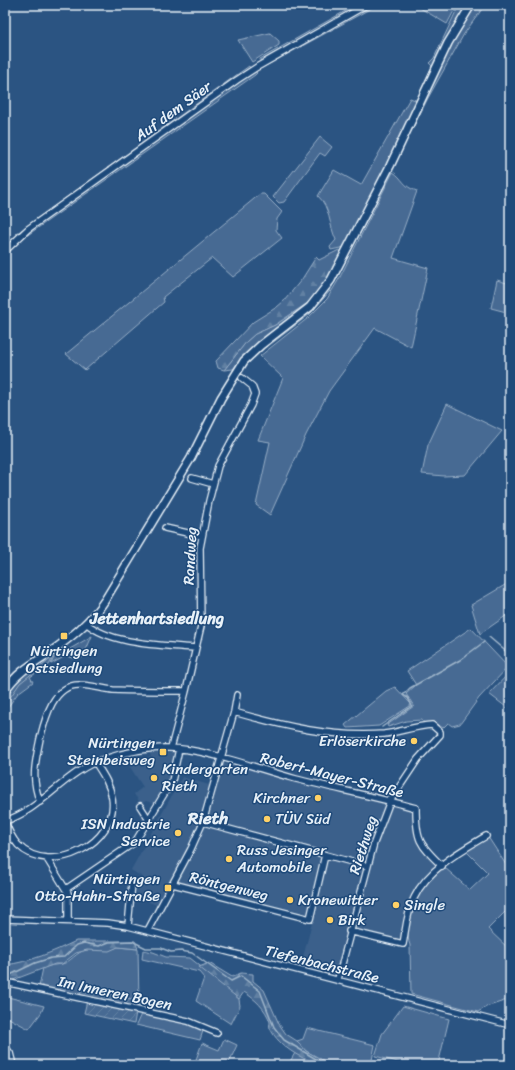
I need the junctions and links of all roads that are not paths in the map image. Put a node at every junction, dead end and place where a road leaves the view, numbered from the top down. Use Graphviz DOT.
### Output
graph roads {
  1 [pos="366,5"];
  2 [pos="471,5"];
  3 [pos="5,251"];
  4 [pos="242,378"];
  5 [pos="192,478"];
  6 [pos="212,484"];
  7 [pos="165,528"];
  8 [pos="201,536"];
  9 [pos="86,623"];
  10 [pos="195,648"];
  11 [pos="5,691"];
  12 [pos="186,691"];
  13 [pos="237,695"];
  14 [pos="234,712"];
  15 [pos="171,748"];
  16 [pos="179,749"];
  17 [pos="220,758"];
  18 [pos="95,762"];
  19 [pos="390,801"];
  20 [pos="40,802"];
  21 [pos="140,806"];
  22 [pos="150,820"];
  23 [pos="5,821"];
  24 [pos="203,822"];
  25 [pos="486,836"];
  26 [pos="12,838"];
  27 [pos="5,842"];
  28 [pos="325,855"];
  29 [pos="47,858"];
  30 [pos="367,866"];
  31 [pos="442,866"];
  32 [pos="132,883"];
  33 [pos="173,884"];
  34 [pos="66,889"];
  35 [pos="5,919"];
  36 [pos="68,921"];
  37 [pos="128,926"];
  38 [pos="148,930"];
  39 [pos="350,931"];
  40 [pos="338,979"];
  41 [pos="5,982"];
  42 [pos="510,1025"];
  43 [pos="217,1033"];
  44 [pos="5,1047"];
  45 [pos="14,1065"];
  1 -- 3 [label="street, Auf dem Säer"];
  2 -- 9 [label="main road"];
  4 -- 6 [label="street, Randweg"];
  5 -- 6 [label="street"];
  6 -- 8 [label="street, Randweg"];
  7 -- 8 [label="street"];
  8 -- 10 [label="street, Randweg"];
  9 -- 10 [label="street"];
  9 -- 11 [label="main road"];
  10 -- 12 [label="street, Randweg"];
  12 -- 15 [label="street, Randweg"];
  12 -- 20 [label="street"];
  13 -- 14 [label="street"];
  14 -- 17 [label="street"];
  14 -- 19 [label="street, Riethweg"];
  15 -- 16 [label="street, Robert-Mayer-Straße"];
  15 -- 18 [label="street, Robert-Mayer-Straße"];
  16 -- 17 [label="street, Robert-Mayer-Straße"];
  16 -- 22 [label="street"];
  17 -- 19 [label="street, Robert-Mayer-Straße"];
  17 -- 24 [label="street"];
  18 -- 20 [label="street, Robert-Mayer-Straße"];
  18 -- 29 [label="street"];
  19 -- 30 [label="street, Riethweg"];
  19 -- 31 [label="street, Robert-Mayer-Straße"];
  20 -- 23 [label="street, Robert-Mayer-Straße"];
  21 -- 22 [label="street"];
  22 -- 34 [label="street"];
  23 -- 26 [label="street"];
  24 -- 28 [label="street"];
  24 -- 33 [label="street"];
  25 -- 31 [label="street"];
  26 -- 27 [label="street"];
  26 -- 29 [label="street"];
  28 -- 30 [label="street"];
  28 -- 33 [label="street, Röntgenweg"];
  29 -- 34 [label="street"];
  30 -- 39 [label="street, Riethweg"];
  31 -- 39 [label="street"];
  32 -- 37 [label="street"];
  33 -- 38 [label="street"];
  34 -- 36 [label="street"];
  35 -- 36 [label="street, Tiefenbachstraße"];
  36 -- 37 [label="street, Tiefenbachstraße"];
  37 -- 38 [label="street, Tiefenbachstraße"];
  38 -- 40 [label="street, Tiefenbachstraße"];
  39 -- 40 [label="street, Riethweg"];
  40 -- 42 [label="street, Tiefenbachstraße"];
  41 -- 43 [label="street, Im Inneren Bogen"];
  44 -- 45 [label="street"];
}
